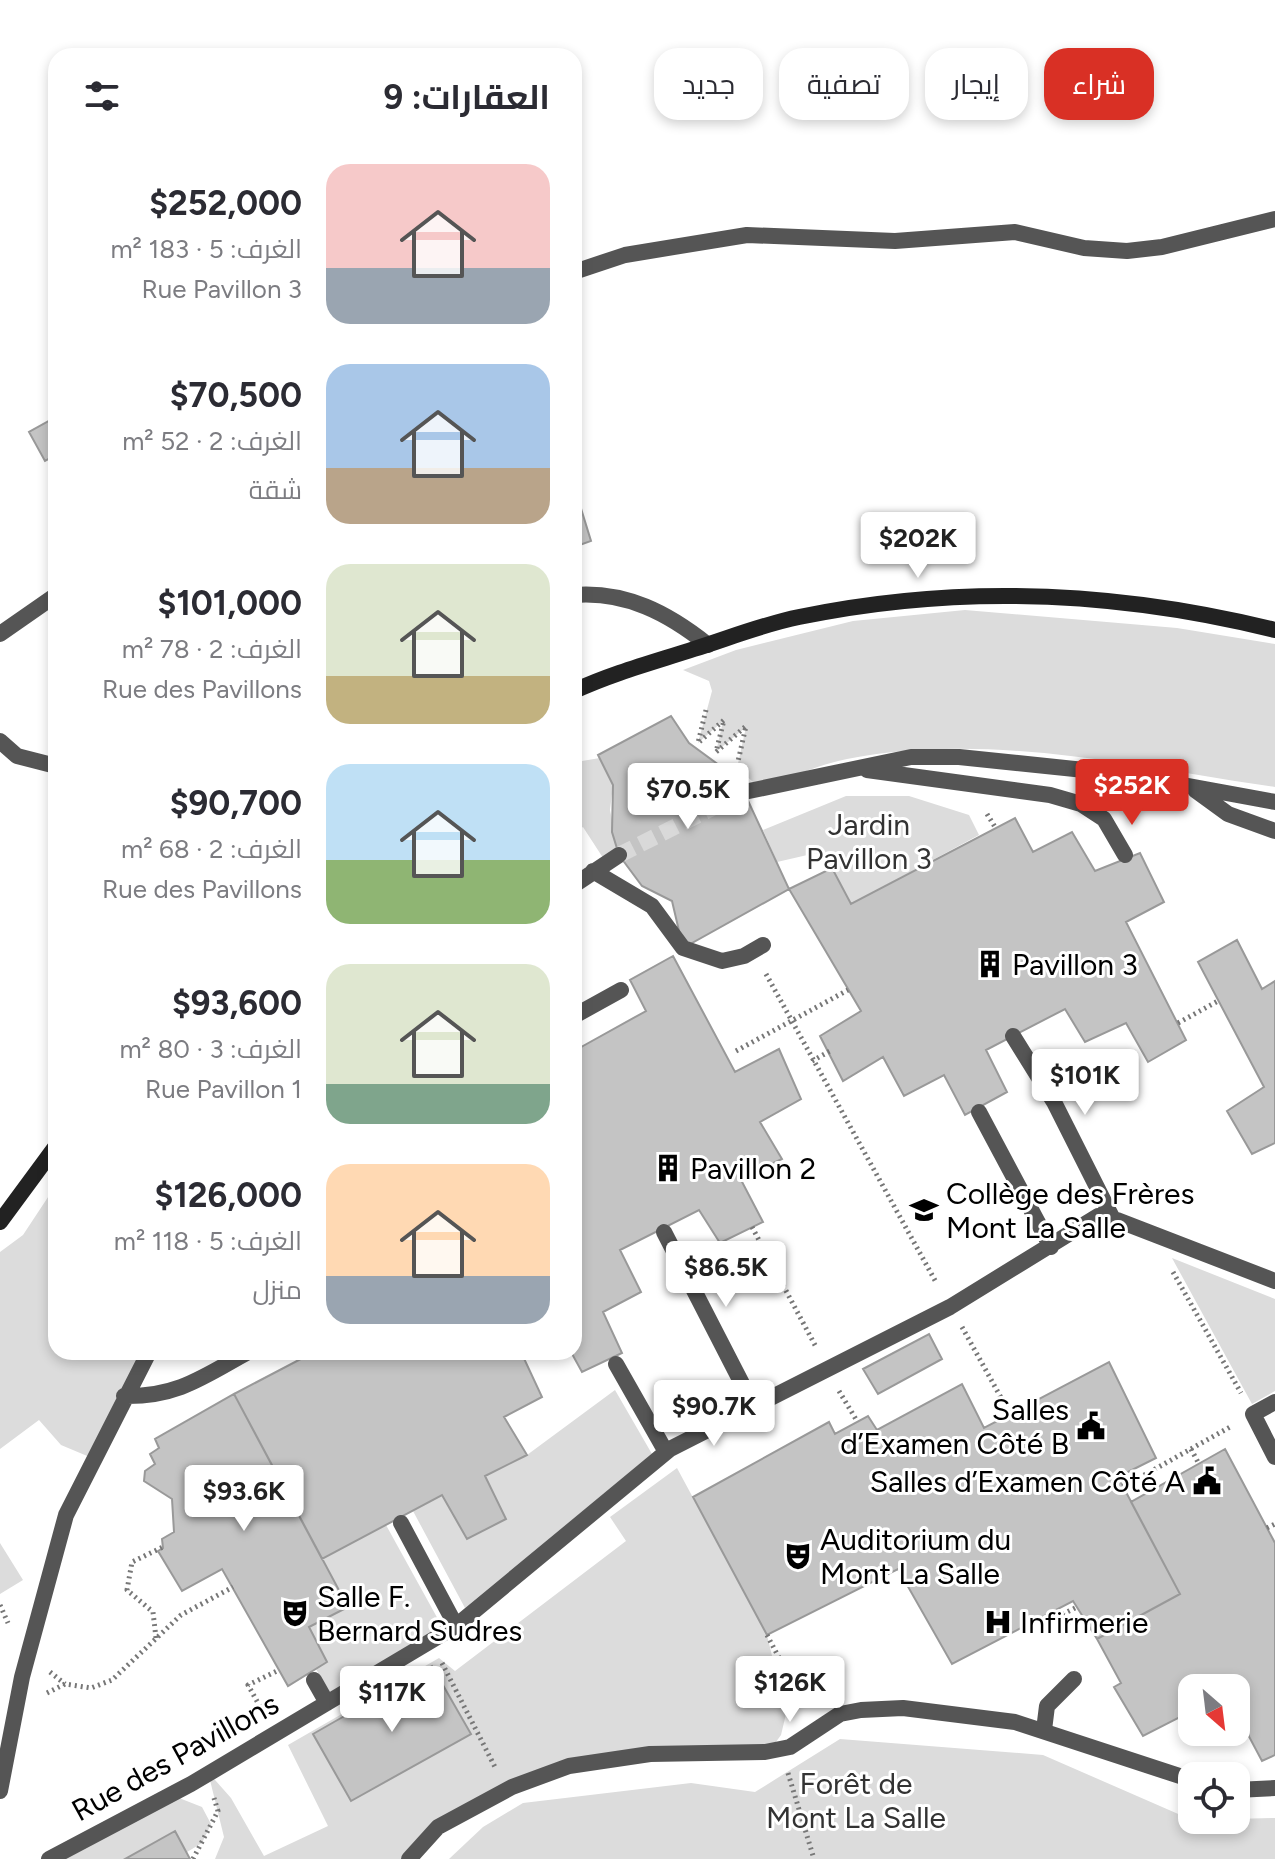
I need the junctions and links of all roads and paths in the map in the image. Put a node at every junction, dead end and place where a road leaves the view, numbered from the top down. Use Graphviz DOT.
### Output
graph roads {
  1 [pos="1275,219"];
  2 [pos="582,269"];
  3 [pos="582,596"];
  4 [pos="48,601"];
  5 [pos="1275,630"];
  6 [pos="0,634"];
  7 [pos="708,645"];
  8 [pos="582,688"];
  9 [pos="706,710"];
  10 [pos="0,741"];
  11 [pos="48,764"];
  12 [pos="853,768"];
  13 [pos="1190,786"];
  14 [pos="752,790"];
  15 [pos="1275,802"];
  16 [pos="1275,831"];
  17 [pos="619,855"];
  18 [pos="1125,855"];
  19 [pos="593,871"];
  20 [pos="582,879"];
  21 [pos="758,948"];
  22 [pos="621,990"];
  23 [pos="848,990"];
  24 [pos="1218,1001"];
  25 [pos="582,1012"];
  26 [pos="791,1022"];
  27 [pos="1178,1023"];
  28 [pos="1013,1036"];
  29 [pos="736,1051"];
  30 [pos="830,1051"];
  31 [pos="812,1061"];
  32 [pos="979,1112"];
  33 [pos="48,1157"];
  34 [pos="1113,1219"];
  35 [pos="0,1222"];
  36 [pos="752,1227"];
  37 [pos="664,1232"];
  38 [pos="1152,1234"];
  39 [pos="1051,1247"];
  40 [pos="1275,1281"];
  41 [pos="950,1307"];
  42 [pos="966,1333"];
  43 [pos="144,1360"];
  44 [pos="234,1360"];
  45 [pos="616,1364"];
  46 [pos="827,1369"];
  47 [pos="852,1381"];
  48 [pos="124,1396"];
  49 [pos="1244,1399"];
  50 [pos="1275,1402"];
  51 [pos="753,1405"];
  52 [pos="1010,1414"];
  53 [pos="1253,1414"];
  54 [pos="857,1421"];
  55 [pos="1191,1449"];
  56 [pos="666,1452"];
  57 [pos="1275,1457"];
  58 [pos="1199,1464"];
  59 [pos="1123,1487"];
  60 [pos="401,1523"];
  61 [pos="1275,1524"];
  62 [pos="1267,1528"];
  63 [pos="163,1547"];
  64 [pos="233,1587"];
  65 [pos="1077,1607"];
  66 [pos="1069,1625"];
  67 [pos="456,1626"];
  68 [pos="767,1635"];
  69 [pos="157,1639"];
  70 [pos="439,1658"];
  71 [pos="279,1670"];
  72 [pos="1074,1679"];
  73 [pos="314,1680"];
  74 [pos="250,1689"];
  75 [pos="39,1699"];
  76 [pos="327,1703"];
  77 [pos="816,1729"];
  78 [pos="1044,1730"];
  79 [pos="780,1749"];
  80 [pos="1178,1775"];
  81 [pos="188,1784"];
  82 [pos="1275,1788"];
  83 [pos="1250,1789"];
  84 [pos="507,1790"];
  85 [pos="0,1791"];
  86 [pos="49,1859"];
  87 [pos="193,1859"];
  88 [pos="409,1859"];
  89 [pos="814,1859"];
  1 -- 2 [label="street"];
  3 -- 7 [label="street"];
  4 -- 6 [label="street"];
  5 -- 7 [label="street"];
  7 -- 8 [label="street"];
  9 -- 14 [label="path"];
  10 -- 11 [label="street"];
  12 -- 13 [label="street"];
  12 -- 14 [label="street"];
  12 -- 18 [label="street"];
  13 -- 15 [label="street"];
  13 -- 16 [label="street"];
  17 -- 19 [label="street"];
  19 -- 20 [label="street"];
  19 -- 21 [label="street"];
  21 -- 26 [label="path"];
  22 -- 25 [label="street"];
  23 -- 26 [label="path"];
  24 -- 27 [label="path"];
  26 -- 29 [label="path"];
  26 -- 31 [label="path"];
  28 -- 34 [label="street"];
  30 -- 31 [label="path"];
  31 -- 41 [label="path"];
  32 -- 39 [label="street"];
  33 -- 35 [label="street"];
  34 -- 38 [label="street"];
  34 -- 39 [label="street, Rue des Pavillons"];
  36 -- 46 [label="path"];
  37 -- 51 [label="street"];
  38 -- 40 [label="street"];
  38 -- 49 [label="path"];
  39 -- 41 [label="street, Rue des Pavillons"];
  41 -- 46 [label="street, Rue des Pavillons"];
  42 -- 52 [label="path"];
  43 -- 48 [label="street"];
  44 -- 48 [label="street"];
  45 -- 56 [label="street"];
  46 -- 51 [label="street, Rue des Pavillons"];
  47 -- 54 [label="path"];
  48 -- 85 [label="street"];
  50 -- 53 [label="street"];
  51 -- 56 [label="street, Rue des Pavillons"];
  53 -- 55 [label="path"];
  53 -- 57 [label="street"];
  55 -- 58 [label="path"];
  55 -- 59 [label="path"];
  56 -- 67 [label="street, Rue des Pavillons"];
  60 -- 67 [label="street"];
  61 -- 62 [label="path"];
  63 -- 69 [label="path"];
  64 -- 69 [label="path"];
  65 -- 66 [label="path"];
  67 -- 76 [label="street, Rue des Pavillons"];
  68 -- 77 [label="path"];
  69 -- 75 [label="path"];
  70 -- 84 [label="path"];
  71 -- 74 [label="path"];
  72 -- 78 [label="street"];
  73 -- 76 [label="street, Rue des Pavillons"];
  76 -- 81 [label="street, Rue des Pavillons"];
  77 -- 78 [label="street"];
  77 -- 79 [label="street"];
  78 -- 80 [label="street"];
  79 -- 84 [label="street"];
  79 -- 89 [label="path"];
  81 -- 86 [label="street, Rue des Pavillons"];
  81 -- 87 [label="path"];
  82 -- 83 [label="street"];
  84 -- 88 [label="street"];
}
